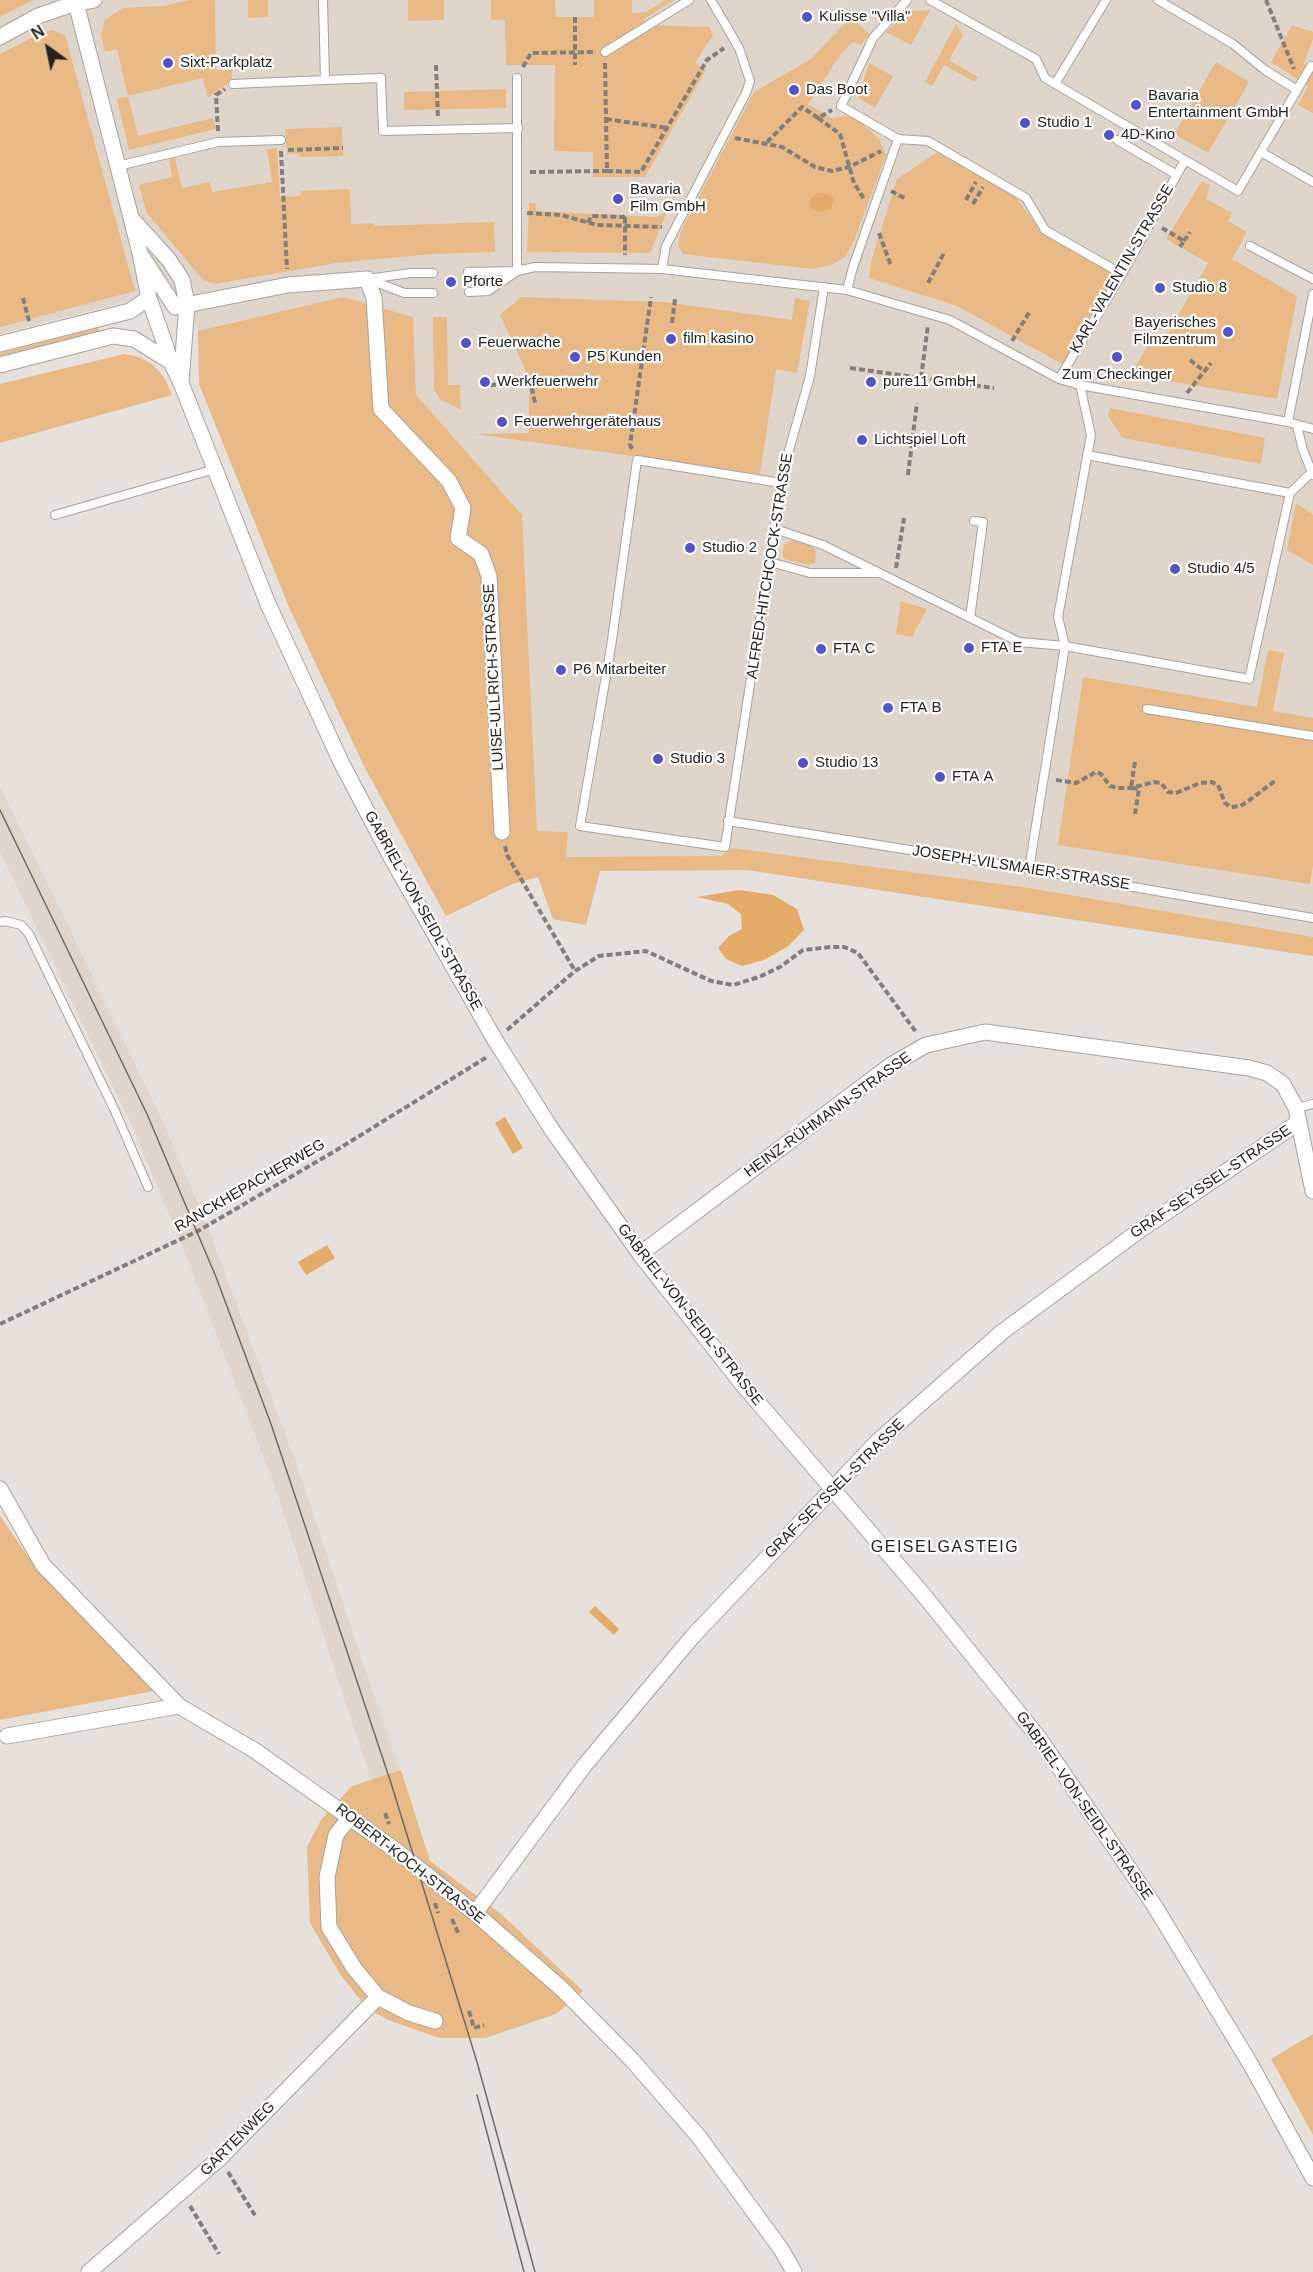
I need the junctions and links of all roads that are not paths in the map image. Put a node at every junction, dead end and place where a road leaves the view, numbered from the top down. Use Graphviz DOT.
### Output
graph roads {
  1 [pos="94,0"];
  2 [pos="323,0"];
  3 [pos="689,0"];
  4 [pos="711,0"];
  5 [pos="907,0"];
  6 [pos="930,0"];
  7 [pos="1106,0"];
  8 [pos="1158,0"];
  9 [pos="76,3"];
  10 [pos="0,37"];
  11 [pos="605,52"];
  12 [pos="1311,66"];
  13 [pos="517,78"];
  14 [pos="325,80"];
  15 [pos="233,84"];
  16 [pos="1055,84"];
  17 [pos="1297,90"];
  18 [pos="518,128"];
  19 [pos="898,139"];
  20 [pos="281,140"];
  21 [pos="1117,140"];
  22 [pos="1261,152"];
  23 [pos="1185,160"];
  24 [pos="118,166"];
  25 [pos="1177,175"];
  26 [pos="1313,182"];
  27 [pos="130,217"];
  28 [pos="1250,246"];
  29 [pos="140,253"];
  30 [pos="662,269"];
  31 [pos="517,271"];
  32 [pos="468,272"];
  33 [pos="432,273"];
  34 [pos="1122,274"];
  35 [pos="367,279"];
  36 [pos="1313,279"];
  37 [pos="825,287"];
  38 [pos="847,290"];
  39 [pos="469,292"];
  40 [pos="433,293"];
  41 [pos="1313,294"];
  42 [pos="149,298"];
  43 [pos="181,305"];
  44 [pos="161,334"];
  45 [pos="0,344"];
  46 [pos="171,362"];
  47 [pos="0,365"];
  48 [pos="1059,379"];
  49 [pos="181,384"];
  50 [pos="1080,385"];
  51 [pos="1288,422"];
  52 [pos="1297,426"];
  53 [pos="1313,429"];
  54 [pos="1087,455"];
  55 [pos="215,469"];
  56 [pos="1312,474"];
  57 [pos="781,483"];
  58 [pos="1290,493"];
  59 [pos="55,515"];
  60 [pos="974,521"];
  61 [pos="775,529"];
  62 [pos="770,562"];
  63 [pos="879,573"];
  64 [pos="970,618"];
  65 [pos="1065,646"];
  66 [pos="1147,709"];
  67 [pos="1313,736"];
  68 [pos="728,821"];
  69 [pos="502,832"];
  70 [pos="1029,868"];
  71 [pos="1313,918"];
  72 [pos="0,922"];
  73 [pos="1313,1104"];
  74 [pos="1298,1115"];
  75 [pos="148,1187"];
  76 [pos="1313,1191"];
  77 [pos="640,1254"];
  78 [pos="832,1487"];
  79 [pos="0,1489"];
  80 [pos="179,1706"];
  81 [pos="7,1736"];
  82 [pos="350,1817"];
  83 [pos="476,1913"];
  84 [pos="378,1997"];
  85 [pos="435,2021"];
  86 [pos="1313,2178"];
  87 [pos="89,2272"];
  88 [pos="794,2272"];
  1 -- 9 [label="street"];
  2 -- 14 [label="lane"];
  3 -- 11 [label="lane"];
  4 -- 30 [label="lane"];
  5 -- 19 [label="lane"];
  6 -- 16 [label="lane"];
  7 -- 16 [label="lane"];
  8 -- 17 [label="lane"];
  9 -- 10 [label="street"];
  9 -- 24 [label="street, GABRIEL-VON-SEIDL-STRASSE"];
  12 -- 17 [label="lane"];
  13 -- 18 [label="lane"];
  14 -- 15 [label="lane"];
  14 -- 18 [label="lane"];
  16 -- 23 [label="lane"];
  17 -- 22 [label="lane"];
  18 -- 31 [label="lane"];
  19 -- 34 [label="lane"];
  19 -- 38 [label="lane"];
  20 -- 24 [label="lane"];
  21 -- 25 [label="lane"];
  22 -- 23 [label="lane"];
  22 -- 26 [label="lane"];
  23 -- 25 [label="lane, KARL-VALENTIN-STRASSE"];
  24 -- 27 [label="street, GABRIEL-VON-SEIDL-STRASSE"];
  25 -- 34 [label="lane, KARL-VALENTIN-STRASSE"];
  27 -- 29 [label="street, GABRIEL-VON-SEIDL-STRASSE"];
  27 -- 43 [label="street, GABRIEL-VON-SEIDL-STRASSE"];
  28 -- 36 [label="lane"];
  29 -- 42 [label="street, GABRIEL-VON-SEIDL-STRASSE"];
  29 -- 43 [label="street, GABRIEL-VON-SEIDL-STRASSE"];
  30 -- 31 [label="lane"];
  30 -- 37 [label="lane"];
  31 -- 32 [label="lane"];
  31 -- 39 [label="lane"];
  33 -- 35 [label="lane"];
  34 -- 48 [label="lane, KARL-VALENTIN-STRASSE"];
  35 -- 40 [label="lane"];
  35 -- 43 [label="street"];
  35 -- 69 [label="street, LUISE-ULLRICH-STRASSE"];
  37 -- 38 [label="lane"];
  37 -- 57 [label="lane, ALFRED-HITCHCOCK-STRASSE"];
  38 -- 48 [label="lane"];
  41 -- 51 [label="lane"];
  42 -- 44 [label="street, GABRIEL-VON-SEIDL-STRASSE"];
  42 -- 45 [label="street"];
  43 -- 44 [label="street"];
  43 -- 49 [label="street, GABRIEL-VON-SEIDL-STRASSE"];
  44 -- 46 [label="street, GABRIEL-VON-SEIDL-STRASSE"];
  46 -- 47 [label="street"];
  46 -- 49 [label="street, GABRIEL-VON-SEIDL-STRASSE"];
  48 -- 50 [label="lane"];
  49 -- 55 [label="street, GABRIEL-VON-SEIDL-STRASSE"];
  50 -- 51 [label="lane"];
  50 -- 54 [label="lane"];
  51 -- 52 [label="lane"];
  52 -- 53 [label="lane"];
  52 -- 56 [label="lane"];
  54 -- 58 [label="lane"];
  54 -- 65 [label="lane"];
  55 -- 59 [label="lane"];
  55 -- 77 [label="street, GABRIEL-VON-SEIDL-STRASSE"];
  56 -- 58 [label="lane"];
  57 -- 61 [label="lane, ALFRED-HITCHCOCK-STRASSE"];
  57 -- 68 [label="lane, ALFRED-HITCHCOCK-STRASSE"];
  58 -- 65 [label="lane"];
  60 -- 64 [label="lane"];
  61 -- 62 [label="lane, ALFRED-HITCHCOCK-STRASSE"];
  61 -- 63 [label="lane"];
  62 -- 63 [label="lane"];
  62 -- 68 [label="lane, ALFRED-HITCHCOCK-STRASSE"];
  63 -- 64 [label="lane"];
  64 -- 65 [label="lane"];
  65 -- 70 [label="lane"];
  66 -- 67 [label="lane"];
  68 -- 70 [label="lane, JOSEPH-VILSMAIER-STRASSE"];
  70 -- 71 [label="lane, JOSEPH-VILSMAIER-STRASSE"];
  72 -- 75 [label="lane"];
  73 -- 74 [label="lane"];
  74 -- 76 [label="street"];
  74 -- 77 [label="street, HEINZ-RÜHMANN-STRASSE"];
  74 -- 78 [label="street, GRAF-SEYSSEL-STRASSE"];
  77 -- 78 [label="street, GABRIEL-VON-SEIDL-STRASSE"];
  78 -- 83 [label="street, GRAF-SEYSSEL-STRASSE"];
  78 -- 86 [label="street, GABRIEL-VON-SEIDL-STRASSE"];
  79 -- 80 [label="street, ROBERT-KOCH-STRASSE"];
  80 -- 81 [label="street"];
  80 -- 82 [label="street, ROBERT-KOCH-STRASSE"];
  82 -- 83 [label="street, ROBERT-KOCH-STRASSE"];
  82 -- 84 [label="street"];
  83 -- 88 [label="street, ROBERT-KOCH-STRASSE"];
  84 -- 85 [label="street"];
  84 -- 87 [label="street, GARTENWEG"];
}
